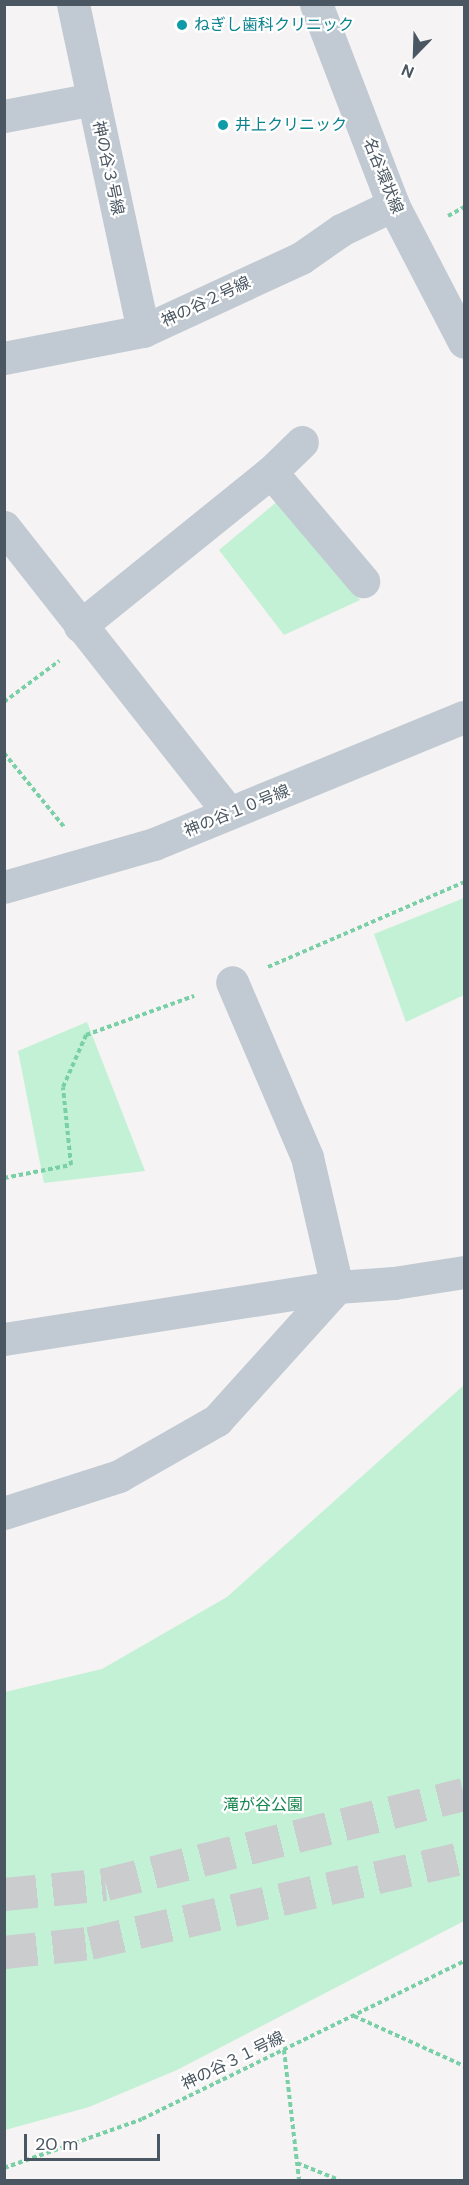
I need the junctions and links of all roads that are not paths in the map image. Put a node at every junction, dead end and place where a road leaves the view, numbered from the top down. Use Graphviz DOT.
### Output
graph roads {
  1 [pos="73,4"];
  2 [pos="316,4"];
  3 [pos="93,99"];
  4 [pos="4,117"];
  5 [pos="393,205"];
  6 [pos="142,331"];
  7 [pos="465,342"];
  8 [pos="4,358"];
  9 [pos="302,442"];
  10 [pos="271,472"];
  11 [pos="4,527"];
  12 [pos="363,581"];
  13 [pos="84,632"];
  14 [pos="465,717"];
  15 [pos="229,813"];
  16 [pos="4,887"];
  17 [pos="232,982"];
  18 [pos="465,1272"];
  19 [pos="337,1287"];
  20 [pos="4,1339"];
  21 [pos="4,1513"];
  1 -- 3 [label="street, 神の谷３号線"];
  2 -- 5 [label="street, 名谷環状線"];
  3 -- 4 [label="street"];
  3 -- 6 [label="street, 神の谷３号線"];
  5 -- 6 [label="street, 神の谷２号線"];
  5 -- 7 [label="street, 名谷環状線"];
  6 -- 8 [label="street, 神の谷２号線"];
  9 -- 10 [label="street"];
  10 -- 12 [label="street"];
  10 -- 13 [label="street"];
  11 -- 13 [label="street"];
  13 -- 15 [label="street"];
  14 -- 15 [label="street, 神の谷１０号線"];
  15 -- 16 [label="street, 神の谷１０号線"];
  17 -- 19 [label="street"];
  18 -- 19 [label="street"];
  19 -- 20 [label="street"];
  19 -- 21 [label="street"];
}
